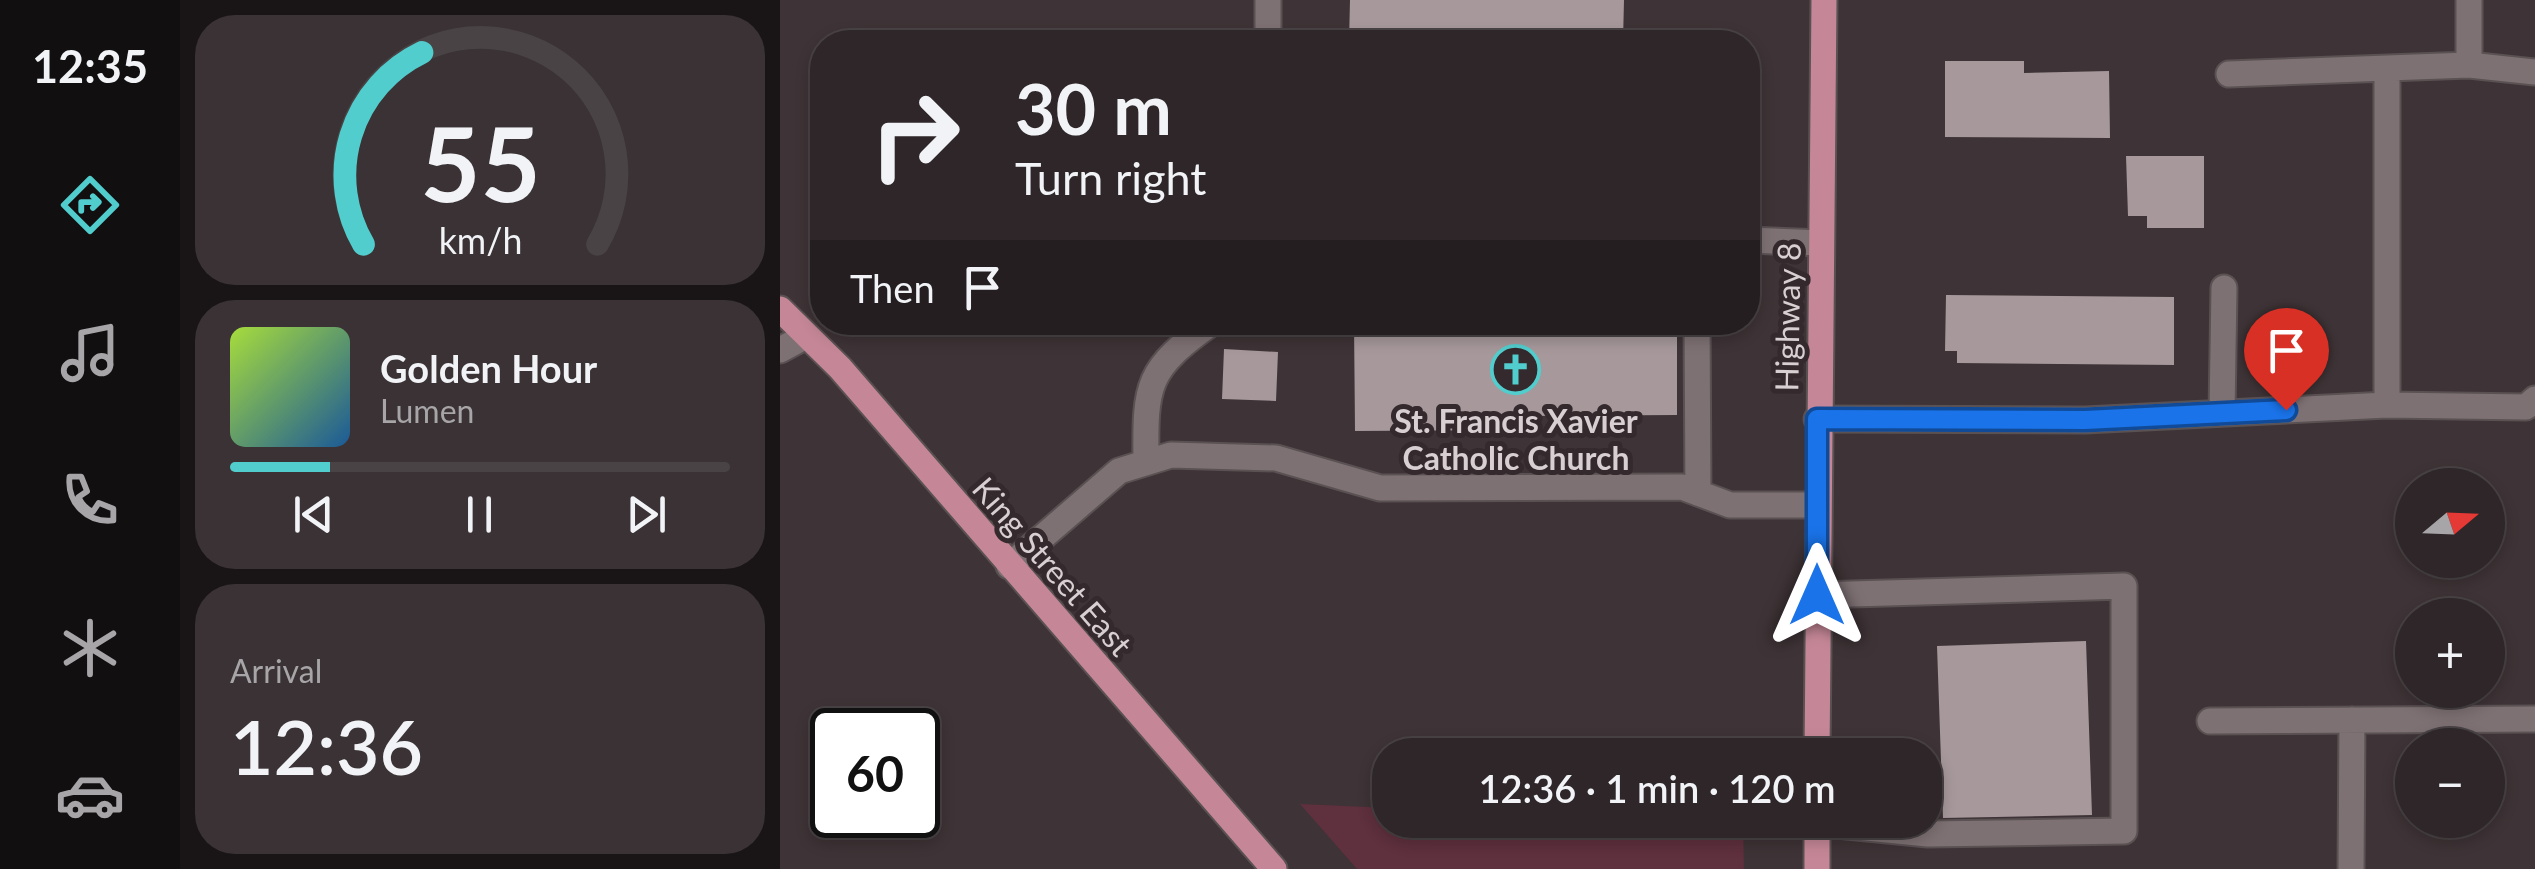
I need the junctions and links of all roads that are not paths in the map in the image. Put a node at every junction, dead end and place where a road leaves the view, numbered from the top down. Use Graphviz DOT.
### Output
graph roads {
  1 [pos="1268,0"];
  2 [pos="1824,0"];
  3 [pos="2469,0"];
  4 [pos="1268,30"];
  5 [pos="2469,65"];
  6 [pos="2387,70"];
  7 [pos="2535,72"];
  8 [pos="2229,74"];
  9 [pos="1760,240"];
  10 [pos="1821,243"];
  11 [pos="2224,288"];
  12 [pos="780,309"];
  13 [pos="1195,335"];
  14 [pos="1697,335"];
  15 [pos="806,336"];
  16 [pos="780,350"];
  17 [pos="2535,399"];
  18 [pos="2387,405"];
  19 [pos="2222,413"];
  20 [pos="1817,419"];
  21 [pos="1146,462"];
  22 [pos="1698,493"];
  23 [pos="1817,505"];
  24 [pos="1009,566"];
  25 [pos="1817,595"];
  26 [pos="2535,719"];
  27 [pos="2352,720"];
  28 [pos="2210,721"];
  29 [pos="1817,738"];
  30 [pos="1942,834"];
  31 [pos="1817,838"];
  32 [pos="1274,869"];
  33 [pos="1817,869"];
  34 [pos="2351,869"];
  1 -- 4 [label="street"];
  2 -- 10 [label="main road, Highway 8"];
  3 -- 5 [label="street"];
  5 -- 6 [label="street"];
  5 -- 7 [label="street"];
  6 -- 8 [label="street"];
  6 -- 18 [label="street"];
  9 -- 10 [label="street"];
  10 -- 20 [label="main road, Highway 8"];
  11 -- 19 [label="street"];
  12 -- 15 [label="main road, King Street East"];
  13 -- 21 [label="street"];
  14 -- 22 [label="street"];
  15 -- 16 [label="street"];
  15 -- 24 [label="main road, King Street East"];
  17 -- 18 [label="street"];
  18 -- 19 [label="street"];
  19 -- 20 [label="street"];
  20 -- 23 [label="main road, Highway 8"];
  21 -- 22 [label="street"];
  21 -- 24 [label="street"];
  22 -- 23 [label="street"];
  23 -- 25 [label="main road, Highway 8"];
  24 -- 32 [label="main road, King Street East"];
  25 -- 29 [label="main road, Highway 8"];
  25 -- 30 [label="street"];
  26 -- 27 [label="street"];
  27 -- 28 [label="street"];
  27 -- 34 [label="street"];
  31 -- 33 [label="main road"];
}
